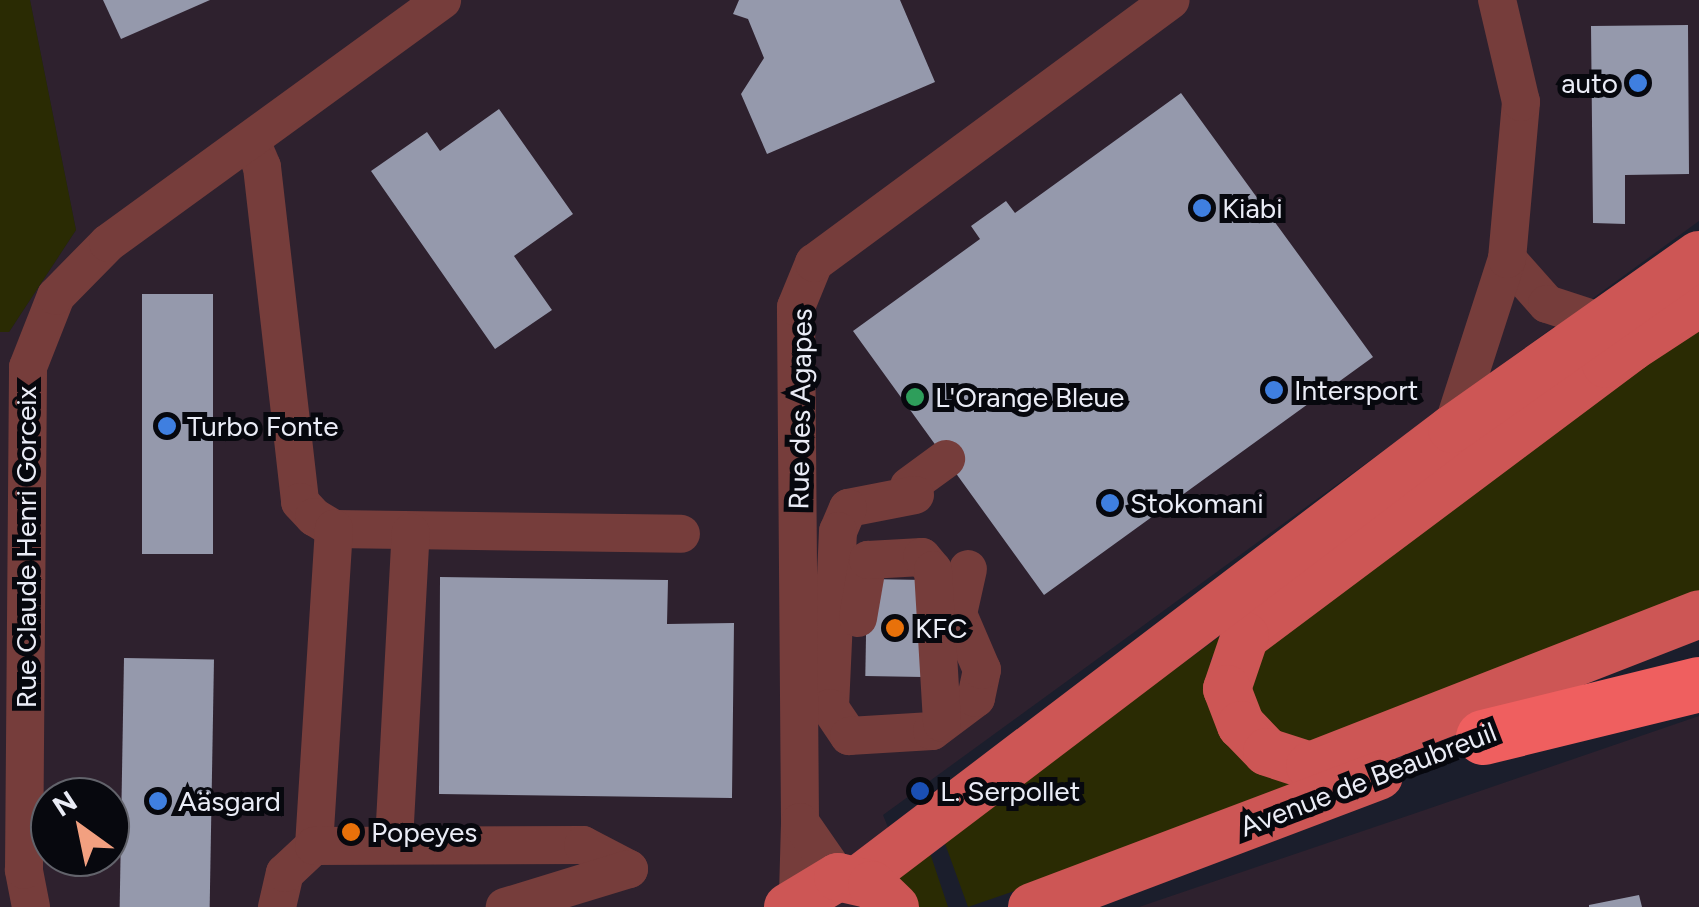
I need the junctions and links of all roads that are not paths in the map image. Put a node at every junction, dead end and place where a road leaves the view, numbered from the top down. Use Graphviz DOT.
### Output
graph roads {
  1 [pos="442,0"];
  2 [pos="1171,0"];
  3 [pos="1497,0"];
  4 [pos="251,142"];
  5 [pos="1699,255"];
  6 [pos="1507,259"];
  7 [pos="1699,303"];
  8 [pos="1617,334"];
  9 [pos="1452,429"];
  10 [pos="946,460"];
  11 [pos="334,529"];
  12 [pos="411,532"];
  13 [pos="681,534"];
  14 [pos="968,570"];
  15 [pos="1699,614"];
  16 [pos="1699,642"];
  17 [pos="1130,674"];
  18 [pos="1699,684"];
  19 [pos="942,724"];
  20 [pos="864,736"];
  21 [pos="1483,736"];
  22 [pos="394,841"];
  23 [pos="314,846"];
  24 [pos="24,870"];
  25 [pos="835,893"];
  26 [pos="12,907"];
  27 [pos="31,907"];
  28 [pos="277,907"];
  29 [pos="506,907"];
  30 [pos="1032,907"];
  1 -- 4 [label="street, Rue Claude Henri Gorceix"];
  2 -- 25 [label="street, Rue des Agapes"];
  3 -- 6 [label="street"];
  4 -- 11 [label="street"];
  4 -- 24 [label="street, Rue Claude Henri Gorceix"];
  5 -- 8 [label="main road"];
  6 -- 8 [label="street"];
  6 -- 9 [label="street"];
  7 -- 8 [label="main road"];
  8 -- 9 [label="main road"];
  8 -- 15 [label="main road"];
  8 -- 17 [label="main road"];
  9 -- 17 [label="main road"];
  10 -- 20 [label="street"];
  11 -- 12 [label="street"];
  11 -- 23 [label="street"];
  12 -- 13 [label="street"];
  12 -- 22 [label="street"];
  14 -- 19 [label="street"];
  16 -- 21 [label="main road, Avenue de Beaubreuil"];
  17 -- 25 [label="main road"];
  18 -- 21 [label="highway"];
  19 -- 20 [label="street"];
  19 -- 20 [label="street"];
  21 -- 30 [label="main road, Avenue de Beaubreuil"];
  22 -- 23 [label="street"];
  22 -- 29 [label="street"];
  23 -- 28 [label="street"];
  24 -- 26 [label="street"];
  24 -- 27 [label="street"];
}
